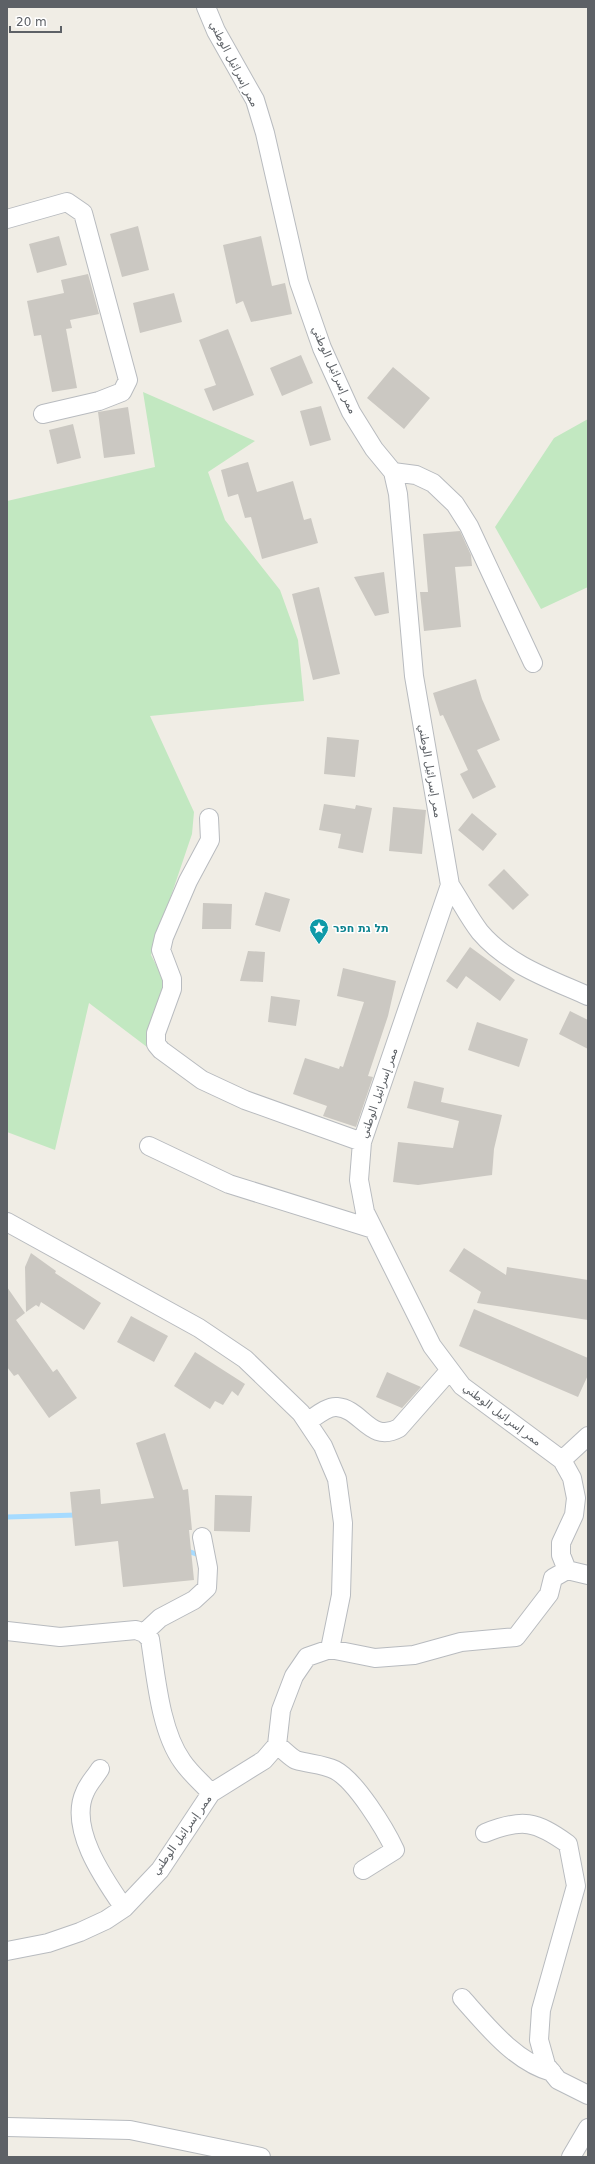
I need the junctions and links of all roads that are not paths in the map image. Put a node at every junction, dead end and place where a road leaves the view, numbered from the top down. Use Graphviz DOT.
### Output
graph roads {
  1 [pos="206,7"];
  2 [pos="7,219"];
  3 [pos="43,414"];
  4 [pos="393,472"];
  5 [pos="532,663"];
  6 [pos="209,818"];
  7 [pos="450,885"];
  8 [pos="588,996"];
  9 [pos="362,1142"];
  10 [pos="149,1146"];
  11 [pos="7,1222"];
  12 [pos="372,1229"];
  13 [pos="450,1370"];
  14 [pos="307,1422"];
  15 [pos="588,1436"];
  16 [pos="562,1460"];
  17 [pos="202,1537"];
  18 [pos="567,1570"];
  19 [pos="588,1575"];
  20 [pos="7,1631"];
  21 [pos="144,1633"];
  22 [pos="330,1649"];
  23 [pos="277,1745"];
  24 [pos="100,1769"];
  25 [pos="211,1793"];
  26 [pos="485,1833"];
  27 [pos="363,1870"];
  28 [pos="124,1908"];
  29 [pos="7,1951"];
  30 [pos="462,1998"];
  31 [pos="552,2072"];
  32 [pos="588,2095"];
  33 [pos="7,2126"];
  34 [pos="588,2128"];
  35 [pos="261,2157"];
  36 [pos="571,2157"];
  1 -- 4 [label="street, ممر إسرائيل الوطني"];
  2 -- 3 [label="street"];
  4 -- 5 [label="street"];
  4 -- 7 [label="street, ممر إسرائيل الوطني"];
  6 -- 9 [label="street"];
  7 -- 8 [label="street"];
  7 -- 9 [label="street, ممر إسرائيل الوطني"];
  9 -- 12 [label="street, ممر إسرائيل الوطني"];
  10 -- 12 [label="street"];
  11 -- 14 [label="street"];
  12 -- 13 [label="street, ممر إسرائيل الوطني"];
  13 -- 14 [label="street"];
  13 -- 16 [label="street, ممر إسرائيل الوطني"];
  14 -- 22 [label="street"];
  15 -- 16 [label="street"];
  16 -- 18 [label="street, ممر إسرائيل الوطني"];
  17 -- 21 [label="street"];
  18 -- 19 [label="street"];
  18 -- 22 [label="street"];
  20 -- 21 [label="street"];
  21 -- 25 [label="street"];
  22 -- 23 [label="street"];
  23 -- 25 [label="street, ممر إسرائيل الوطني"];
  23 -- 27 [label="street"];
  24 -- 28 [label="street"];
  25 -- 28 [label="street, ممر إسرائيل الوطني"];
  26 -- 31 [label="street"];
  28 -- 29 [label="street, ممر إسرائيل الوطني"];
  30 -- 31 [label="street"];
  31 -- 32 [label="street"];
  33 -- 35 [label="street"];
  34 -- 36 [label="street"];
}
